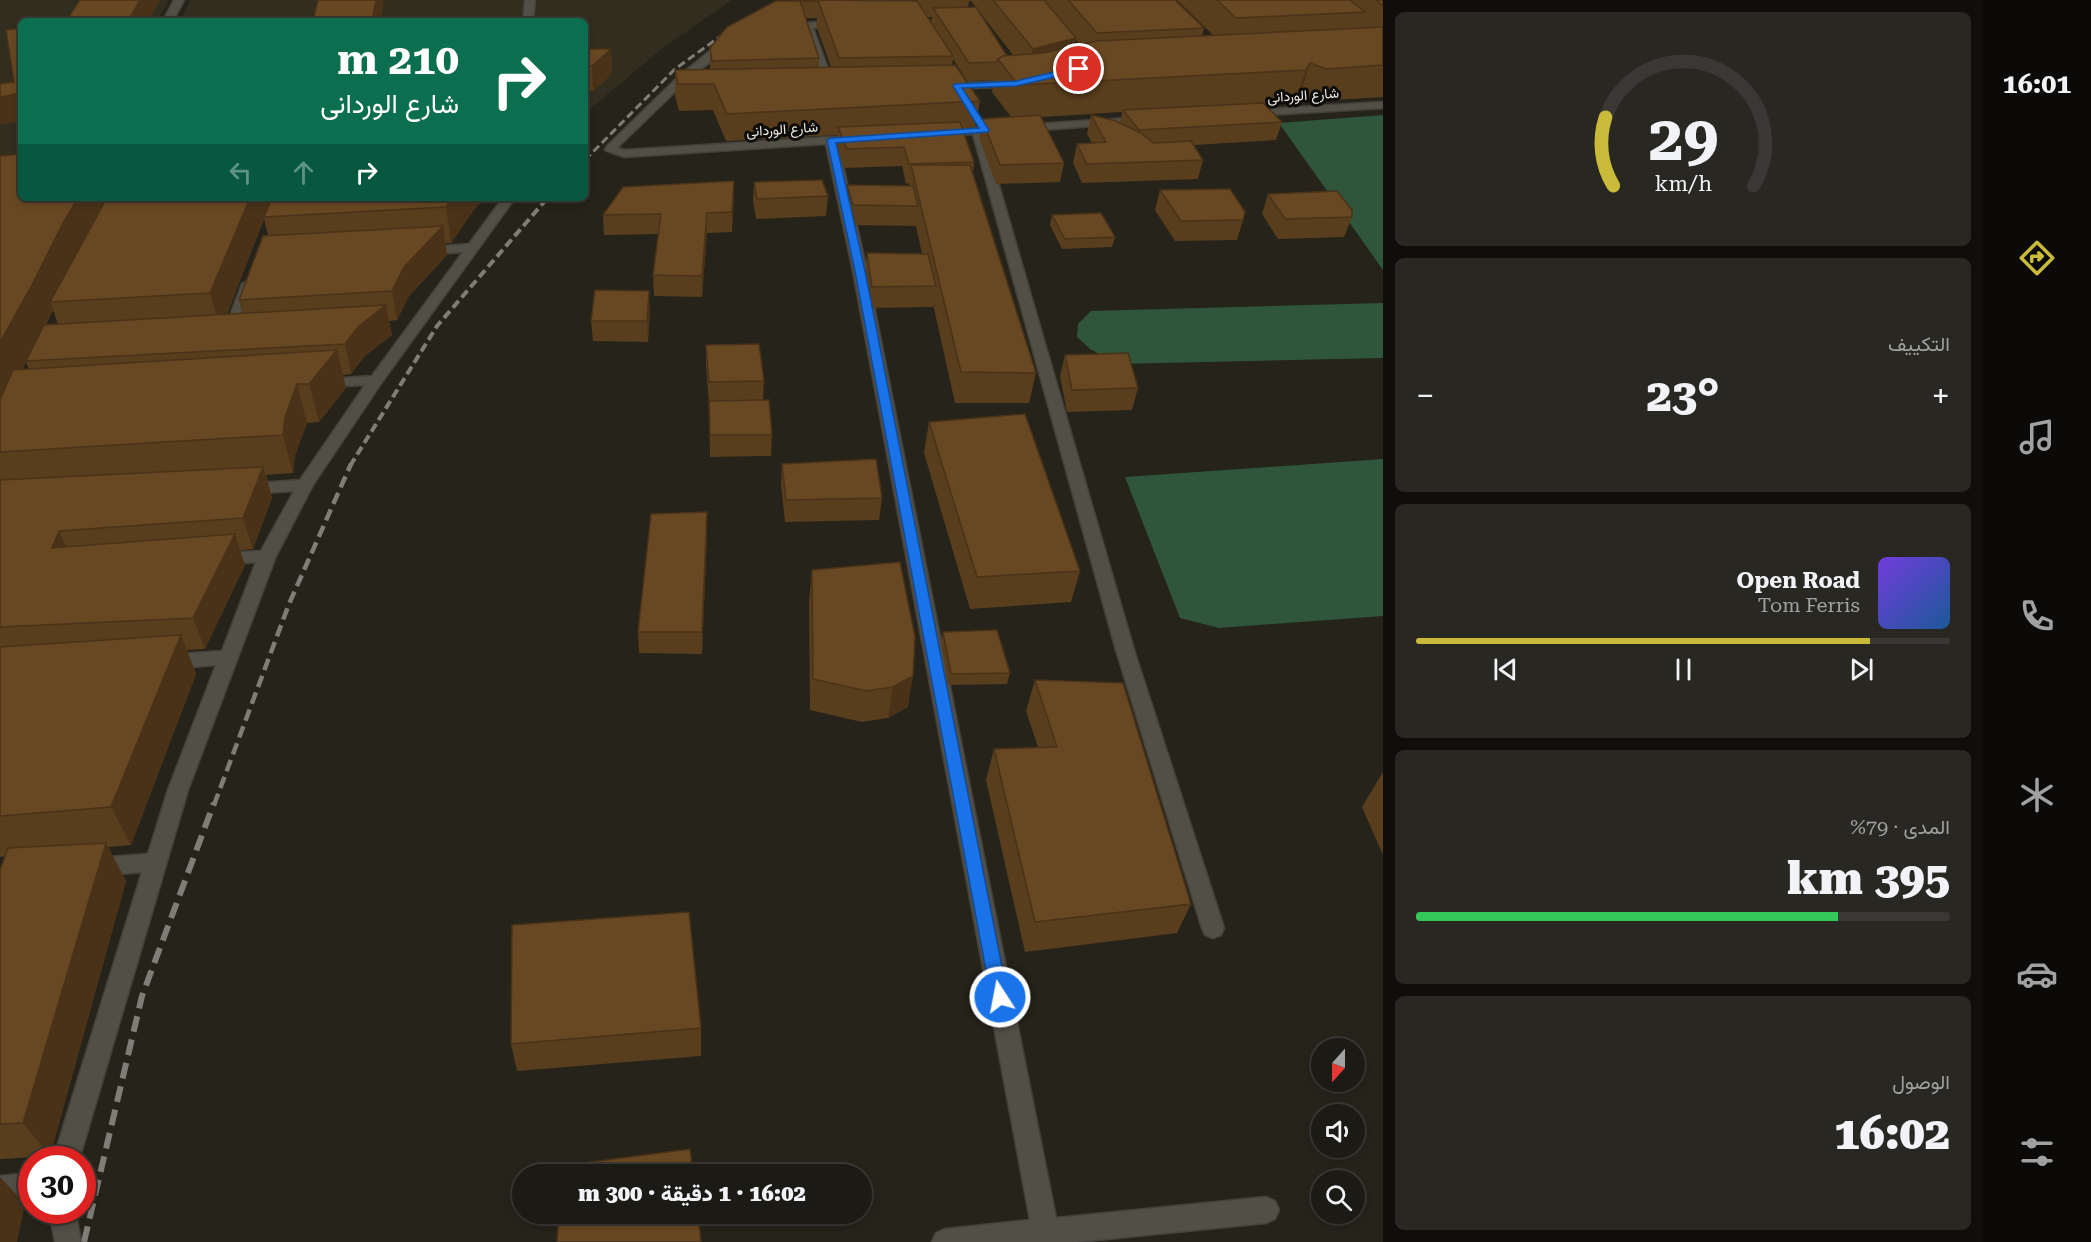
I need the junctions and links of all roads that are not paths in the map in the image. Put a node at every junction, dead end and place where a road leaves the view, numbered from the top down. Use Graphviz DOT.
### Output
graph roads {
  1 [pos="179,0"];
  2 [pos="530,0"];
  3 [pos="170,18"];
  4 [pos="528,18"];
  5 [pos="848,23"];
  6 [pos="742,33"];
  7 [pos="1030,82"];
  8 [pos="934,86"];
  9 [pos="830,89"];
  10 [pos="691,92"];
  11 [pos="667,93"];
  12 [pos="1383,105"];
  13 [pos="1242,114"];
  14 [pos="1161,119"];
  15 [pos="981,128"];
  16 [pos="933,134"];
  17 [pos="854,139"];
  18 [pos="831,140"];
  19 [pos="507,201"];
  20 [pos="470,248"];
  21 [pos="411,251"];
  22 [pos="254,271"];
  23 [pos="414,327"];
  24 [pos="391,329"];
  25 [pos="229,337"];
  26 [pos="376,380"];
  27 [pos="305,384"];
  28 [pos="305,485"];
  29 [pos="223,490"];
  30 [pos="267,556"];
  31 [pos="198,561"];
  32 [pos="230,657"];
  33 [pos="150,664"];
  34 [pos="156,862"];
  35 [pos="78,869"];
  36 [pos="1213,928"];
  37 [pos="70,1146"];
  38 [pos="18,1187"];
  39 [pos="0,1189"];
  40 [pos="1266,1210"];
  41 [pos="65,1224"];
  42 [pos="1044,1231"];
  43 [pos="68,1242"];
  44 [pos="945,1242"];
  1 -- 3 [label="street"];
  2 -- 4 [label="street"];
  5 -- 9 [label="street"];
  6 -- 11 [label="street"];
  7 -- 8 [label="street"];
  10 -- 11 [label="street"];
  11 -- 18 [label="street, شارع الوردانى"];
  12 -- 13 [label="street, شارع الوردانى"];
  14 -- 15 [label="street"];
  15 -- 16 [label="street"];
  15 -- 36 [label="street"];
  17 -- 18 [label="street, شارع الوردانى"];
  18 -- 42 [label="street"];
  19 -- 20 [label="street"];
  20 -- 21 [label="street"];
  20 -- 23 [label="street"];
  22 -- 25 [label="street"];
  23 -- 24 [label="street"];
  23 -- 26 [label="street"];
  26 -- 27 [label="street"];
  26 -- 28 [label="street"];
  28 -- 29 [label="street"];
  28 -- 30 [label="street"];
  30 -- 31 [label="street"];
  30 -- 32 [label="street"];
  32 -- 33 [label="street"];
  32 -- 34 [label="street"];
  34 -- 35 [label="street"];
  34 -- 37 [label="street"];
  38 -- 39 [label="street"];
  40 -- 42 [label="street"];
  41 -- 43 [label="street"];
  42 -- 44 [label="street"];
}
